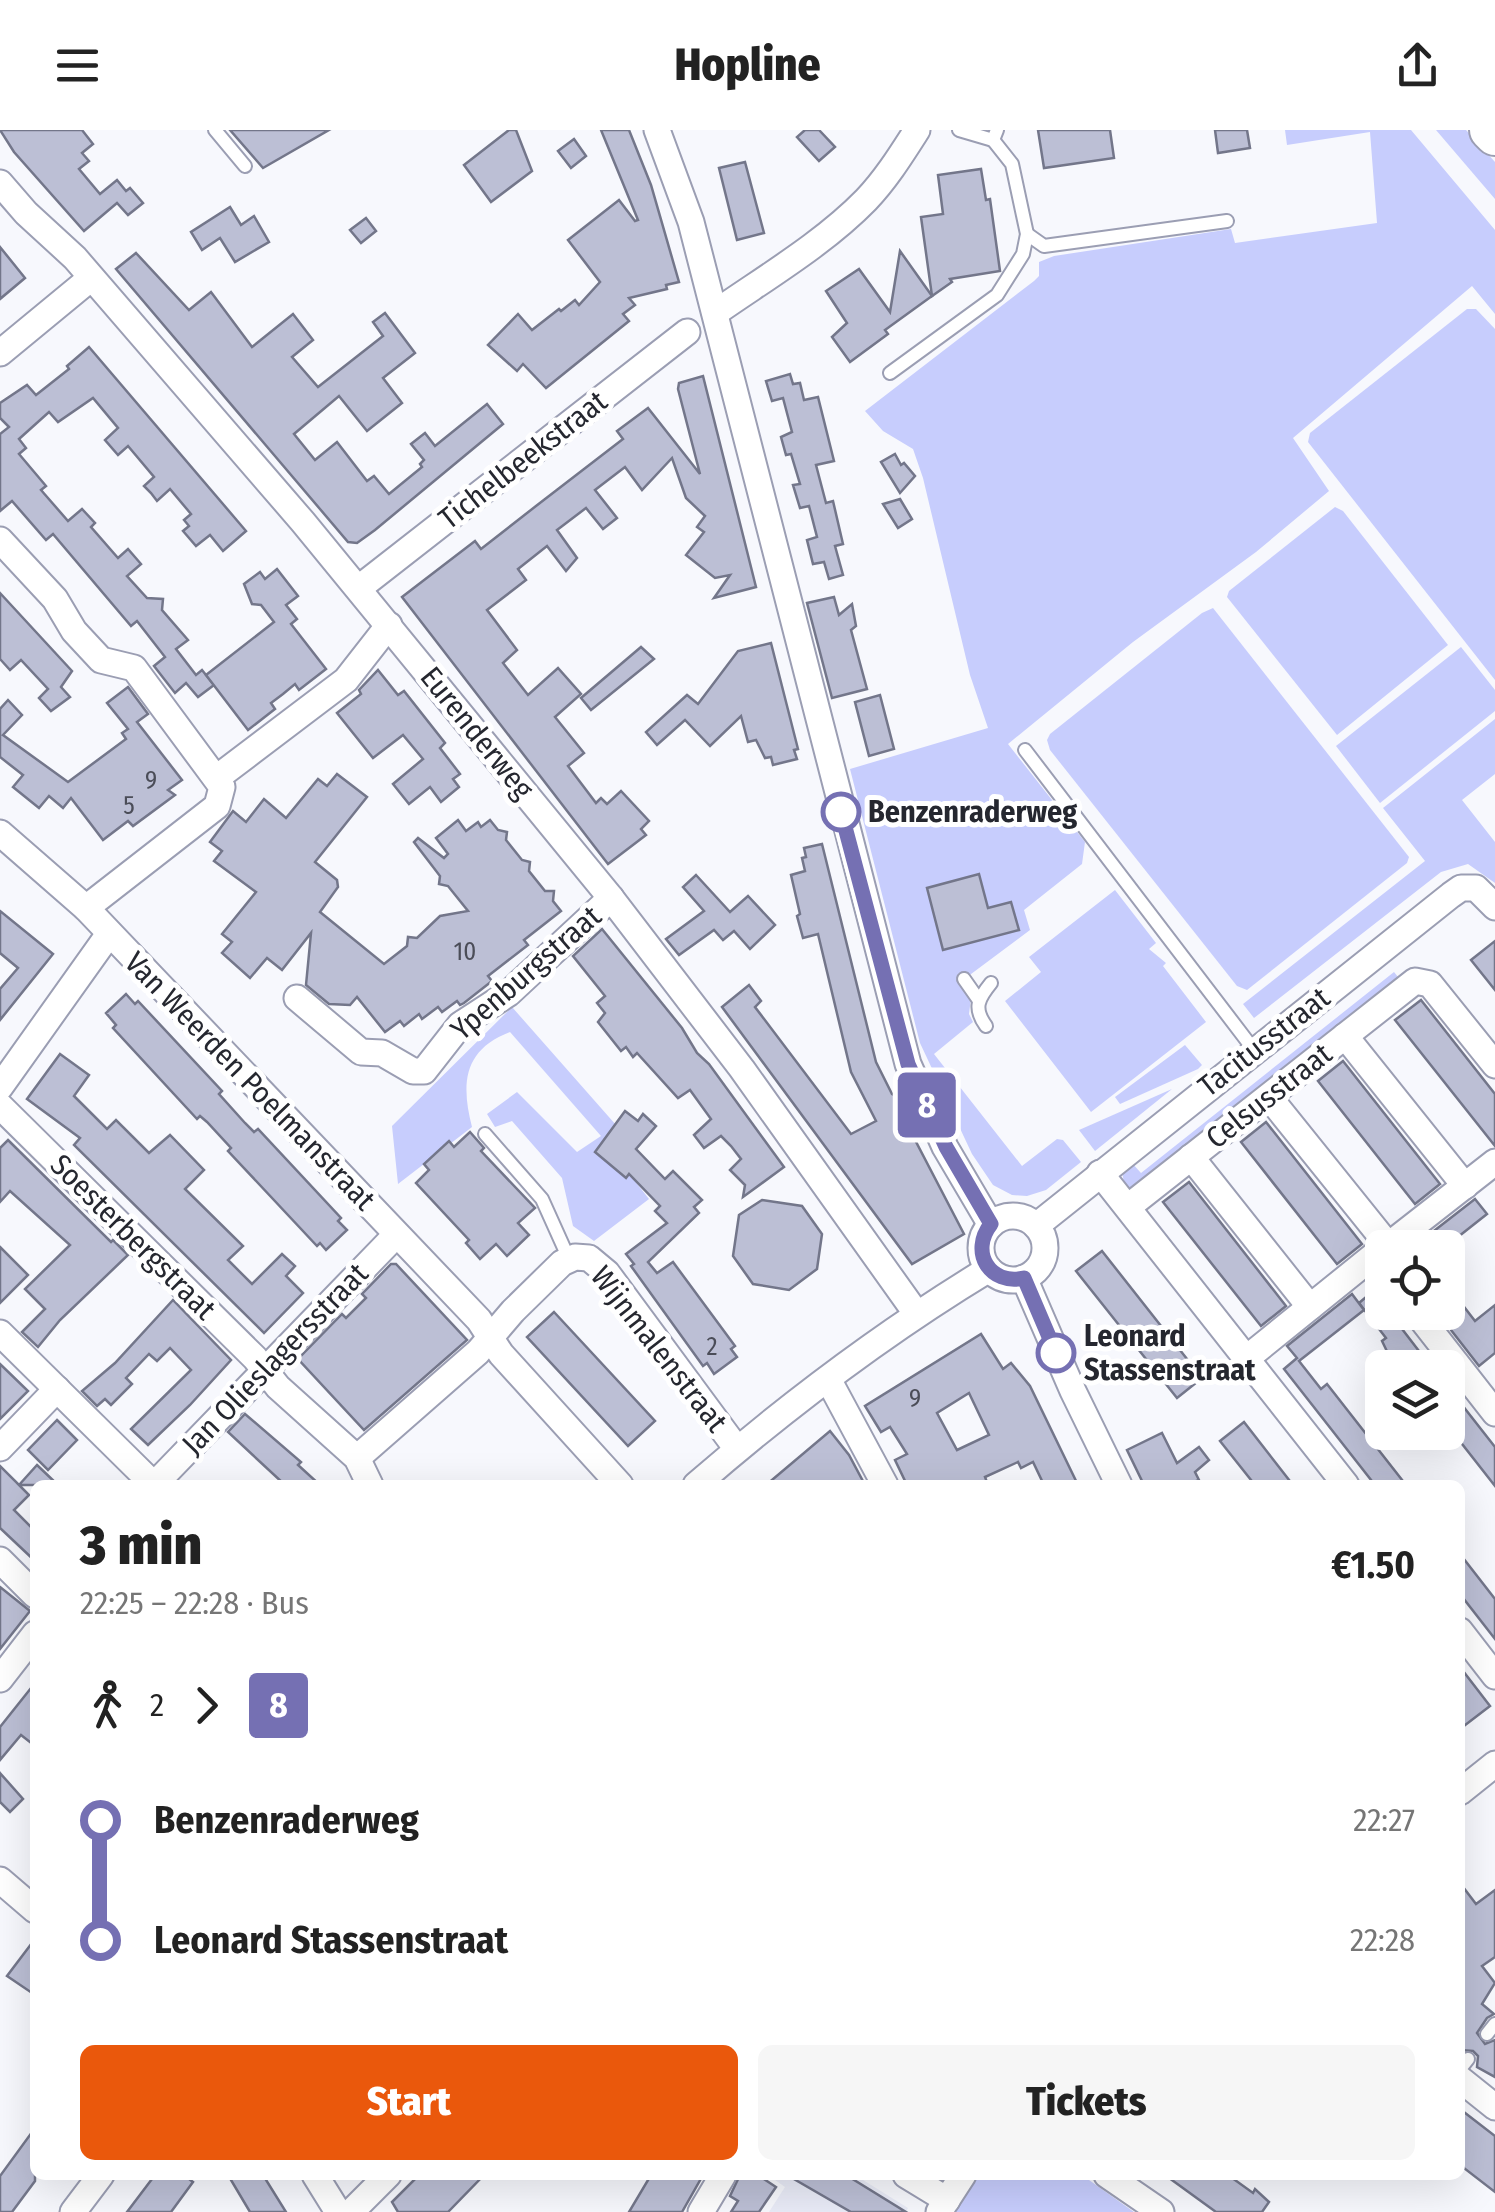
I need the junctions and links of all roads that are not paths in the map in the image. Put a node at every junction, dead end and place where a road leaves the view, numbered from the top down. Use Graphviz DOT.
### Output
graph roads {
  1 [pos="215,130"];
  2 [pos="657,130"];
  3 [pos="960,130"];
  4 [pos="995,135"];
  5 [pos="903,136"];
  6 [pos="245,166"];
  7 [pos="0,183"];
  8 [pos="1227,221"];
  9 [pos="1027,234"];
  10 [pos="92,278"];
  11 [pos="714,313"];
  12 [pos="687,332"];
  13 [pos="0,353"];
  14 [pos="890,373"];
  15 [pos="0,540"];
  16 [pos="360,588"];
  17 [pos="390,625"];
  18 [pos="1024,750"];
  19 [pos="218,777"];
  20 [pos="0,833"];
  21 [pos="611,898"];
  22 [pos="1495,907"];
  23 [pos="86,908"];
  24 [pos="109,934"];
  25 [pos="964,979"];
  26 [pos="990,983"];
  27 [pos="297,998"];
  28 [pos="978,999"];
  29 [pos="986,1026"];
  30 [pos="1345,1036"];
  31 [pos="1254,1050"];
  32 [pos="1495,1066"];
  33 [pos="0,1087"];
  34 [pos="1268,1097"];
  35 [pos="0,1106"];
  36 [pos="485,1134"];
  37 [pos="1192,1157"];
  38 [pos="1495,1163"];
  39 [pos="1100,1173"];
  40 [pos="1464,1186"];
  41 [pos="1128,1206"];
  42 [pos="991,1224"];
  43 [pos="1036,1226"];
  44 [pos="1411,1230"];
  45 [pos="1365,1231"];
  46 [pos="396,1235"];
  47 [pos="569,1260"];
  48 [pos="1365,1267"];
  49 [pos="988,1270"];
  50 [pos="1024,1278"];
  51 [pos="1310,1307"];
  52 [pos="916,1313"];
  53 [pos="1430,1330"];
  54 [pos="0,1334"];
  55 [pos="491,1338"];
  56 [pos="1248,1358"];
  57 [pos="264,1370"];
  58 [pos="828,1379"];
  59 [pos="57,1389"];
  60 [pos="1495,1413"];
  61 [pos="0,1448"];
  62 [pos="737,1449"];
  63 [pos="357,1458"];
  64 [pos="165,1480"];
  65 [pos="167,1480"];
  66 [pos="368,1480"];
  67 [pos="615,1480"];
  68 [pos="702,1480"];
  69 [pos="882,1480"];
  70 [pos="1117,1480"];
  71 [pos="1342,1480"];
  72 [pos="0,1560"];
  73 [pos="30,1590"];
  74 [pos="1465,1637"];
  75 [pos="30,1641"];
  76 [pos="1495,1676"];
  77 [pos="0,1680"];
  78 [pos="1495,1764"];
  79 [pos="1465,1788"];
  80 [pos="0,1880"];
  81 [pos="30,1906"];
  82 [pos="1465,2071"];
  83 [pos="1495,2107"];
  84 [pos="96,2180"];
  85 [pos="318,2180"];
  86 [pos="383,2180"];
  87 [pos="720,2180"];
  88 [pos="917,2180"];
  89 [pos="960,2180"];
  90 [pos="1114,2180"];
  91 [pos="943,2206"];
  92 [pos="73,2212"];
  93 [pos="338,2212"];
  94 [pos="351,2212"];
  95 [pos="701,2212"];
  96 [pos="1161,2212"];
  1 -- 6 [label="lane"];
  2 -- 11 [label="street"];
  3 -- 4 [label="lane"];
  4 -- 9 [label="lane"];
  5 -- 11 [label="street"];
  7 -- 10 [label="street, Eurenderweg"];
  8 -- 9 [label="lane"];
  9 -- 14 [label="lane"];
  10 -- 13 [label="street"];
  10 -- 16 [label="street, Eurenderweg"];
  11 -- 42 [label="street"];
  12 -- 16 [label="street, Tichelbeekstraat"];
  15 -- 19 [label="street"];
  16 -- 17 [label="street, Eurenderweg"];
  17 -- 19 [label="street"];
  17 -- 21 [label="street, Eurenderweg"];
  18 -- 31 [label="lane"];
  19 -- 23 [label="street"];
  20 -- 23 [label="street, Van Weerden Poelmanstraat"];
  21 -- 27 [label="street, Ypenburgstraat"];
  21 -- 52 [label="street, Eurenderweg"];
  22 -- 31 [label="street, Tacitusstraat"];
  23 -- 24 [label="street, Van Weerden Poelmanstraat"];
  24 -- 33 [label="street"];
  24 -- 46 [label="street, Van Weerden Poelmanstraat"];
  25 -- 28 [label="lane"];
  26 -- 28 [label="lane"];
  28 -- 29 [label="lane"];
  30 -- 32 [label="street, Celsusstraat"];
  30 -- 34 [label="street, Celsusstraat"];
  30 -- 40 [label="street"];
  31 -- 39 [label="street, Tacitusstraat"];
  34 -- 37 [label="street, Celsusstraat"];
  34 -- 45 [label="street"];
  35 -- 57 [label="street, Soesterbergstraat"];
  36 -- 47 [label="lane"];
  37 -- 41 [label="street, Celsusstraat"];
  37 -- 51 [label="street"];
  38 -- 40 [label="street"];
  39 -- 41 [label="street"];
  39 -- 43 [label="street, Tacitusstraat"];
  40 -- 44 [label="street"];
  41 -- 56 [label="street"];
  42 -- 43 [label="street"];
  42 -- 49 [label="street"];
  43 -- 50 [label="street"];
  46 -- 55 [label="street, Van Weerden Poelmanstraat"];
  46 -- 57 [label="street, Jan Olieslagersstraat"];
  47 -- 55 [label="street, Wijnmalenstraat"];
  47 -- 62 [label="street, Wijnmalenstraat"];
  48 -- 51 [label="street"];
  49 -- 50 [label="street"];
  49 -- 52 [label="street"];
  50 -- 70 [label="street"];
  51 -- 56 [label="street"];
  52 -- 58 [label="street"];
  53 -- 60 [label="street"];
  54 -- 59 [label="street"];
  55 -- 63 [label="street"];
  55 -- 67 [label="street, Van Weerden Poelmanstraat"];
  56 -- 71 [label="street"];
  57 -- 63 [label="street, Soesterbergstraat"];
  57 -- 65 [label="street, Jan Olieslagersstraat"];
  58 -- 62 [label="street"];
  58 -- 69 [label="street"];
  59 -- 61 [label="street"];
  59 -- 64 [label="street"];
  62 -- 68 [label="street"];
  63 -- 66 [label="street"];
  72 -- 73 [label="street"];
  74 -- 76 [label="street"];
  75 -- 77 [label="street"];
  78 -- 79 [label="street"];
  80 -- 81 [label="street"];
  82 -- 83 [label="street"];
  84 -- 92 [label="street"];
  85 -- 93 [label="street"];
  86 -- 94 [label="street"];
  87 -- 95 [label="street"];
  88 -- 91 [label="street"];
  89 -- 91 [label="street"];
  90 -- 96 [label="street"];
}
